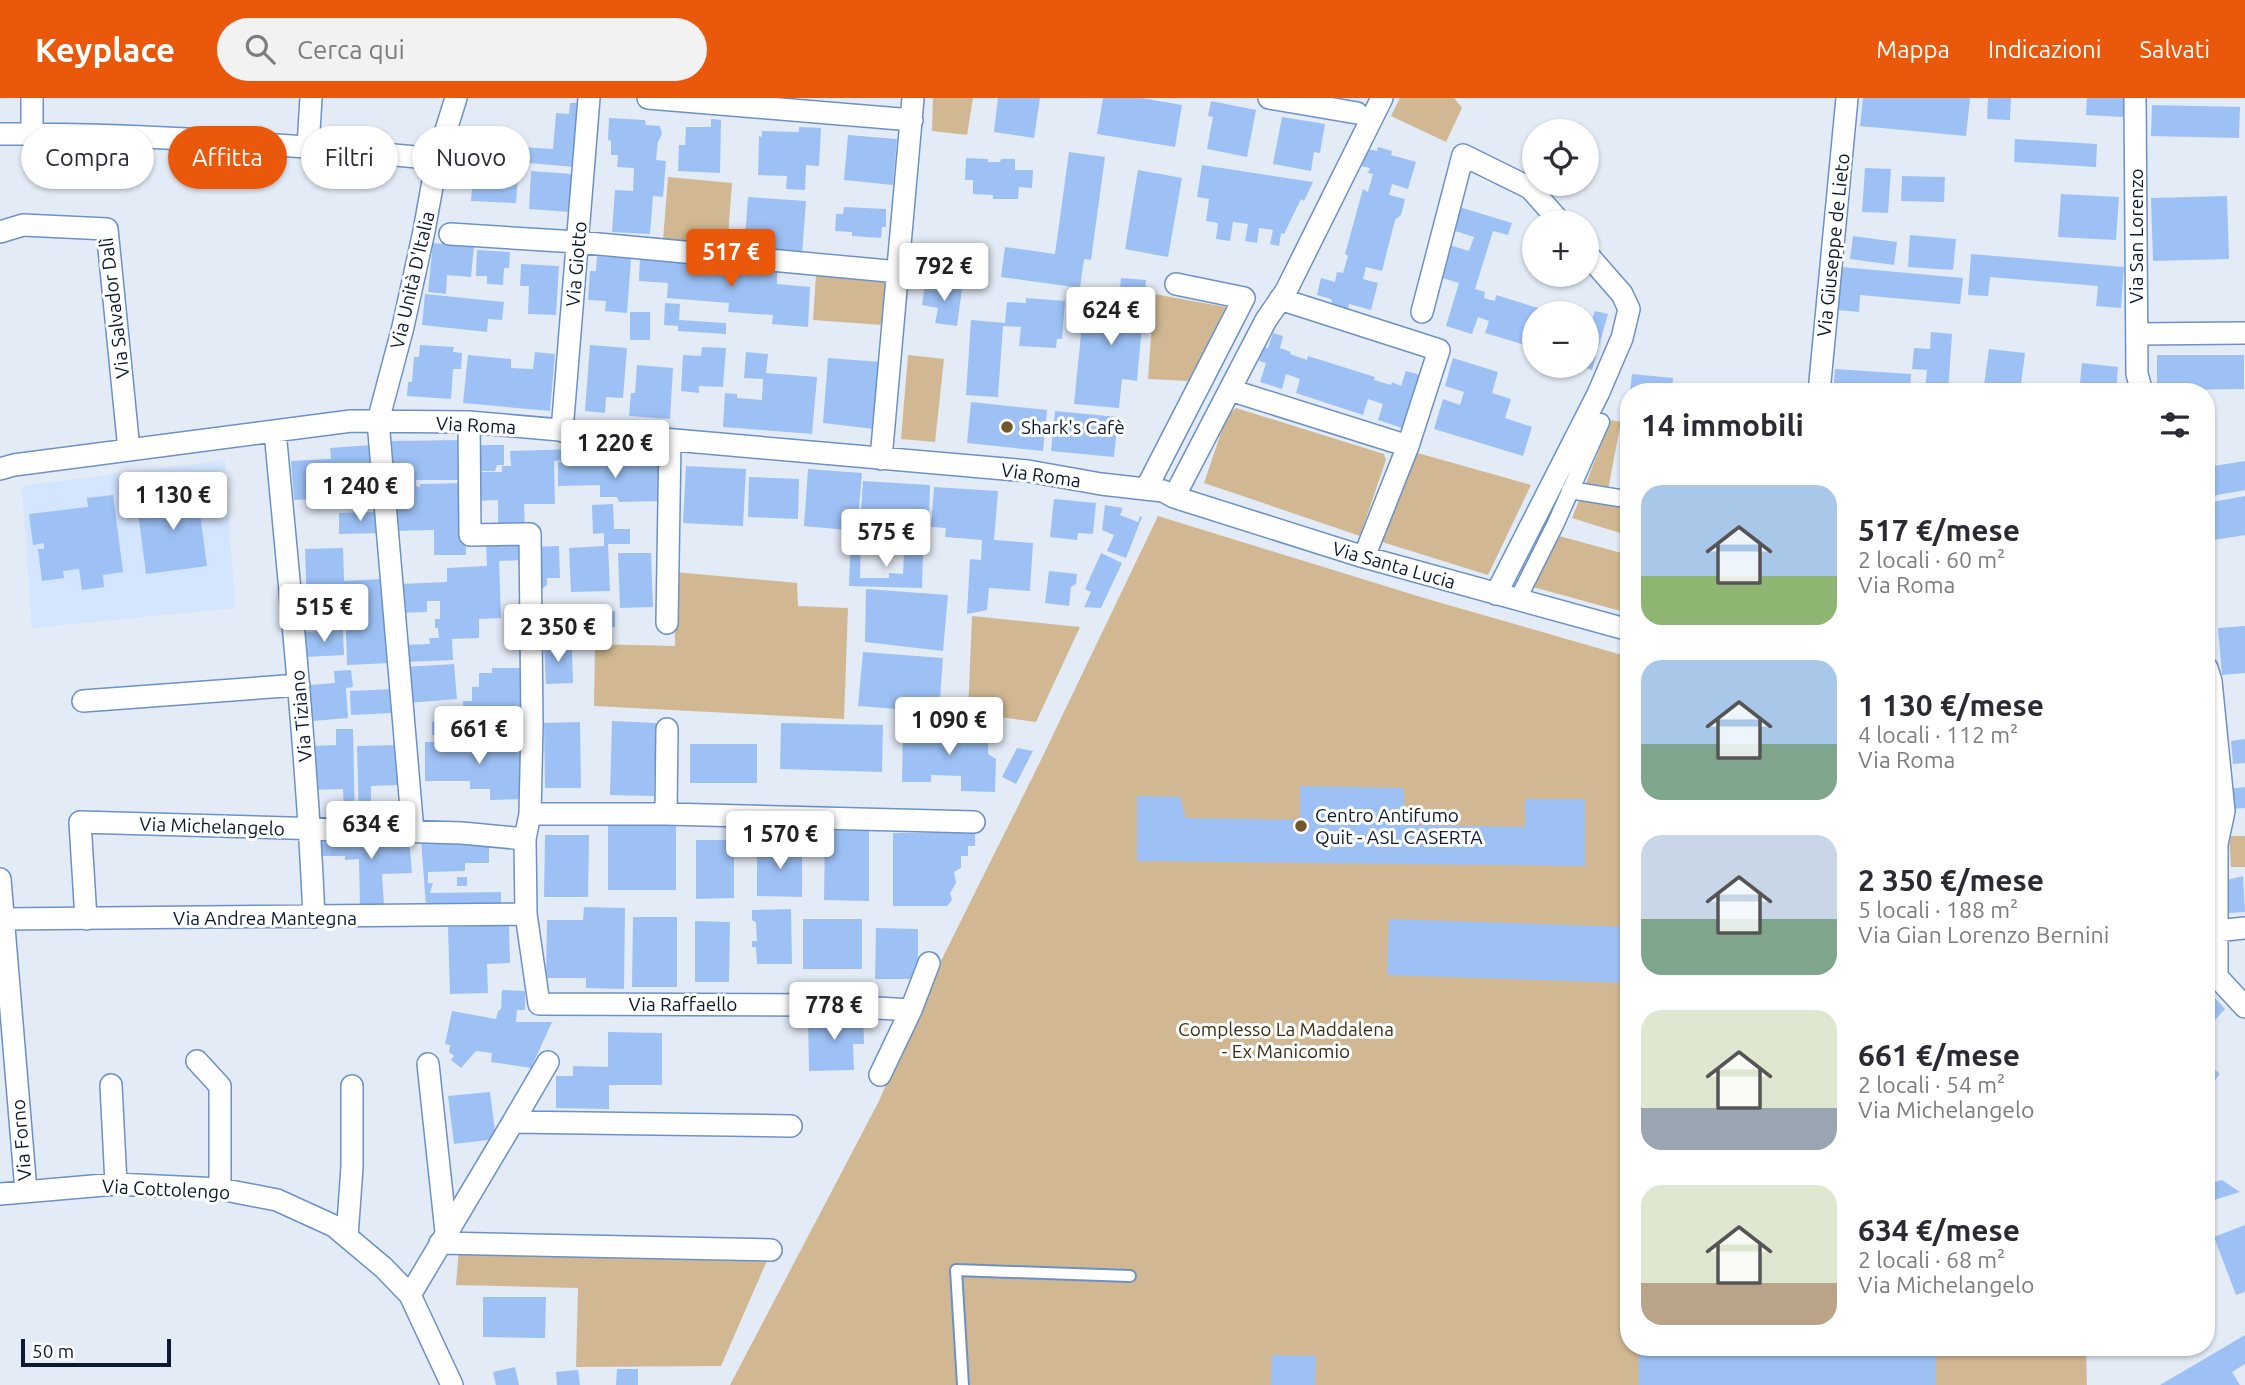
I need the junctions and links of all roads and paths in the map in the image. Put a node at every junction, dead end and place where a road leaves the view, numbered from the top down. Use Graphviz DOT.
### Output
graph roads {
  1 [pos="32,98"];
  2 [pos="311,98"];
  3 [pos="456,98"];
  4 [pos="589,98"];
  5 [pos="648,98"];
  6 [pos="913,98"];
  7 [pos="1269,98"];
  8 [pos="1382,98"];
  9 [pos="1847,98"];
  10 [pos="2135,98"];
  11 [pos="1357,113"];
  12 [pos="912,120"];
  13 [pos="32,126"];
  14 [pos="309,126"];
  15 [pos="447,126"];
  16 [pos="0,134"];
  17 [pos="21,134"];
  18 [pos="154,139"];
  19 [pos="301,146"];
  20 [pos="431,189"];
  21 [pos="1549,210"];
  22 [pos="0,232"];
  23 [pos="450,233"];
  24 [pos="578,242"];
  25 [pos="1599,268"];
  26 [pos="899,272"];
  27 [pos="1176,284"];
  28 [pos="1280,299"];
  29 [pos="1422,312"];
  30 [pos="2245,332"];
  31 [pos="2137,334"];
  32 [pos="1819,383"];
  33 [pos="2140,383"];
  34 [pos="1230,390"];
  35 [pos="378,421"];
  36 [pos="469,422"];
  37 [pos="1601,422"];
  38 [pos="275,431"];
  39 [pos="562,431"];
  40 [pos="670,440"];
  41 [pos="1408,446"];
  42 [pos="129,450"];
  43 [pos="881,459"];
  44 [pos="0,469"];
  45 [pos="1570,490"];
  46 [pos="1161,492"];
  47 [pos="1619,498"];
  48 [pos="1364,557"];
  49 [pos="1522,591"];
  50 [pos="1496,594"];
  51 [pos="667,623"];
  52 [pos="1620,628"];
  53 [pos="299,685"];
  54 [pos="83,701"];
  55 [pos="2215,721"];
  56 [pos="667,729"];
  57 [pos="530,814"];
  58 [pos="666,814"];
  59 [pos="974,822"];
  60 [pos="310,830"];
  61 [pos="413,832"];
  62 [pos="525,839"];
  63 [pos="0,879"];
  64 [pos="526,914"];
  65 [pos="314,918"];
  66 [pos="4,919"];
  67 [pos="86,919"];
  68 [pos="2245,928"];
  69 [pos="2217,931"];
  70 [pos="2215,947"];
  71 [pos="929,963"];
  72 [pos="2215,974"];
  73 [pos="2245,1007"];
  74 [pos="911,1010"];
  75 [pos="197,1061"];
  76 [pos="548,1062"];
  77 [pos="428,1064"];
  78 [pos="880,1075"];
  79 [pos="111,1085"];
  80 [pos="352,1086"];
  81 [pos="513,1122"];
  82 [pos="791,1126"];
  83 [pos="116,1184"];
  84 [pos="220,1189"];
  85 [pos="26,1191"];
  86 [pos="0,1194"];
  87 [pos="347,1237"];
  88 [pos="443,1238"];
  89 [pos="771,1250"];
  90 [pos="1130,1276"];
  91 [pos="410,1295"];
  92 [pos="452,1385"];
  93 [pos="963,1385"];
  1 -- 13 [label="street"];
  2 -- 14 [label="street"];
  3 -- 15 [label="street, Via Unità D'Italia"];
  4 -- 24 [label="street, Via Giotto"];
  5 -- 12 [label="street"];
  6 -- 12 [label="street"];
  7 -- 11 [label="street"];
  8 -- 28 [label="street"];
  9 -- 32 [label="street, Via Giuseppe de Lieto"];
  10 -- 31 [label="street, Via San Lorenzo"];
  12 -- 26 [label="street"];
  16 -- 17 [label="street"];
  18 -- 19 [label="street"];
  20 -- 35 [label="street, Via Unità D'Italia"];
  21 -- 29 [label="street"];
  22 -- 42 [label="street, Via Salvador Dalì"];
  23 -- 24 [label="street"];
  24 -- 26 [label="street"];
  24 -- 39 [label="street, Via Giotto"];
  25 -- 50 [label="street"];
  26 -- 43 [label="street"];
  27 -- 46 [label="street"];
  28 -- 34 [label="street"];
  28 -- 41 [label="street"];
  30 -- 31 [label="street"];
  31 -- 33 [label="street, Via San Lorenzo"];
  34 -- 41 [label="street"];
  34 -- 46 [label="street"];
  35 -- 36 [label="street, Via Roma"];
  35 -- 38 [label="street, Via Roma"];
  35 -- 61 [label="street, Via Unità D'Italia"];
  36 -- 39 [label="street, Via Roma"];
  36 -- 57 [label="street"];
  37 -- 45 [label="street"];
  38 -- 42 [label="street, Via Roma"];
  38 -- 53 [label="street, Via Tiziano"];
  39 -- 40 [label="street, Via Roma"];
  40 -- 43 [label="street, Via Roma"];
  40 -- 51 [label="street"];
  41 -- 48 [label="street"];
  42 -- 44 [label="street, Via Roma"];
  43 -- 46 [label="street, Via Roma"];
  45 -- 47 [label="street"];
  45 -- 49 [label="street"];
  46 -- 48 [label="street, Via Santa Lucia"];
  48 -- 50 [label="street, Via Santa Lucia"];
  50 -- 52 [label="street, Via Santa Lucia"];
  53 -- 54 [label="street"];
  53 -- 60 [label="street, Via Tiziano"];
  55 -- 69 [label="street"];
  56 -- 58 [label="street"];
  57 -- 58 [label="street"];
  57 -- 62 [label="street"];
  58 -- 59 [label="street"];
  60 -- 61 [label="street, Via Michelangelo"];
  60 -- 65 [label="street, Via Tiziano"];
  60 -- 67 [label="street, Via Michelangelo"];
  61 -- 62 [label="street, Via Michelangelo"];
  62 -- 64 [label="street"];
  63 -- 66 [label="street, Via Forno"];
  64 -- 65 [label="street, Via Andrea Mantegna"];
  64 -- 74 [label="street, Via Raffaello"];
  65 -- 67 [label="street, Via Andrea Mantegna"];
  66 -- 67 [label="street, Via Andrea Mantegna"];
  66 -- 85 [label="street, Via Forno"];
  68 -- 69 [label="street"];
  69 -- 70 [label="street"];
  71 -- 74 [label="street"];
  72 -- 73 [label="street"];
  74 -- 78 [label="street"];
  75 -- 84 [label="street"];
  76 -- 81 [label="street"];
  77 -- 88 [label="street"];
  79 -- 83 [label="street"];
  80 -- 87 [label="street"];
  81 -- 82 [label="street"];
  81 -- 88 [label="street"];
  83 -- 84 [label="street, Via Cottolengo"];
  83 -- 85 [label="street, Via Cottolengo"];
  84 -- 87 [label="street, Via Cottolengo"];
  85 -- 86 [label="street, Via Cottolengo"];
  87 -- 91 [label="street, Via Cottolengo"];
  88 -- 89 [label="street"];
  88 -- 91 [label="street"];
  90 -- 93 [label="lane"];
  91 -- 92 [label="street, Via Cottolengo"];
}
